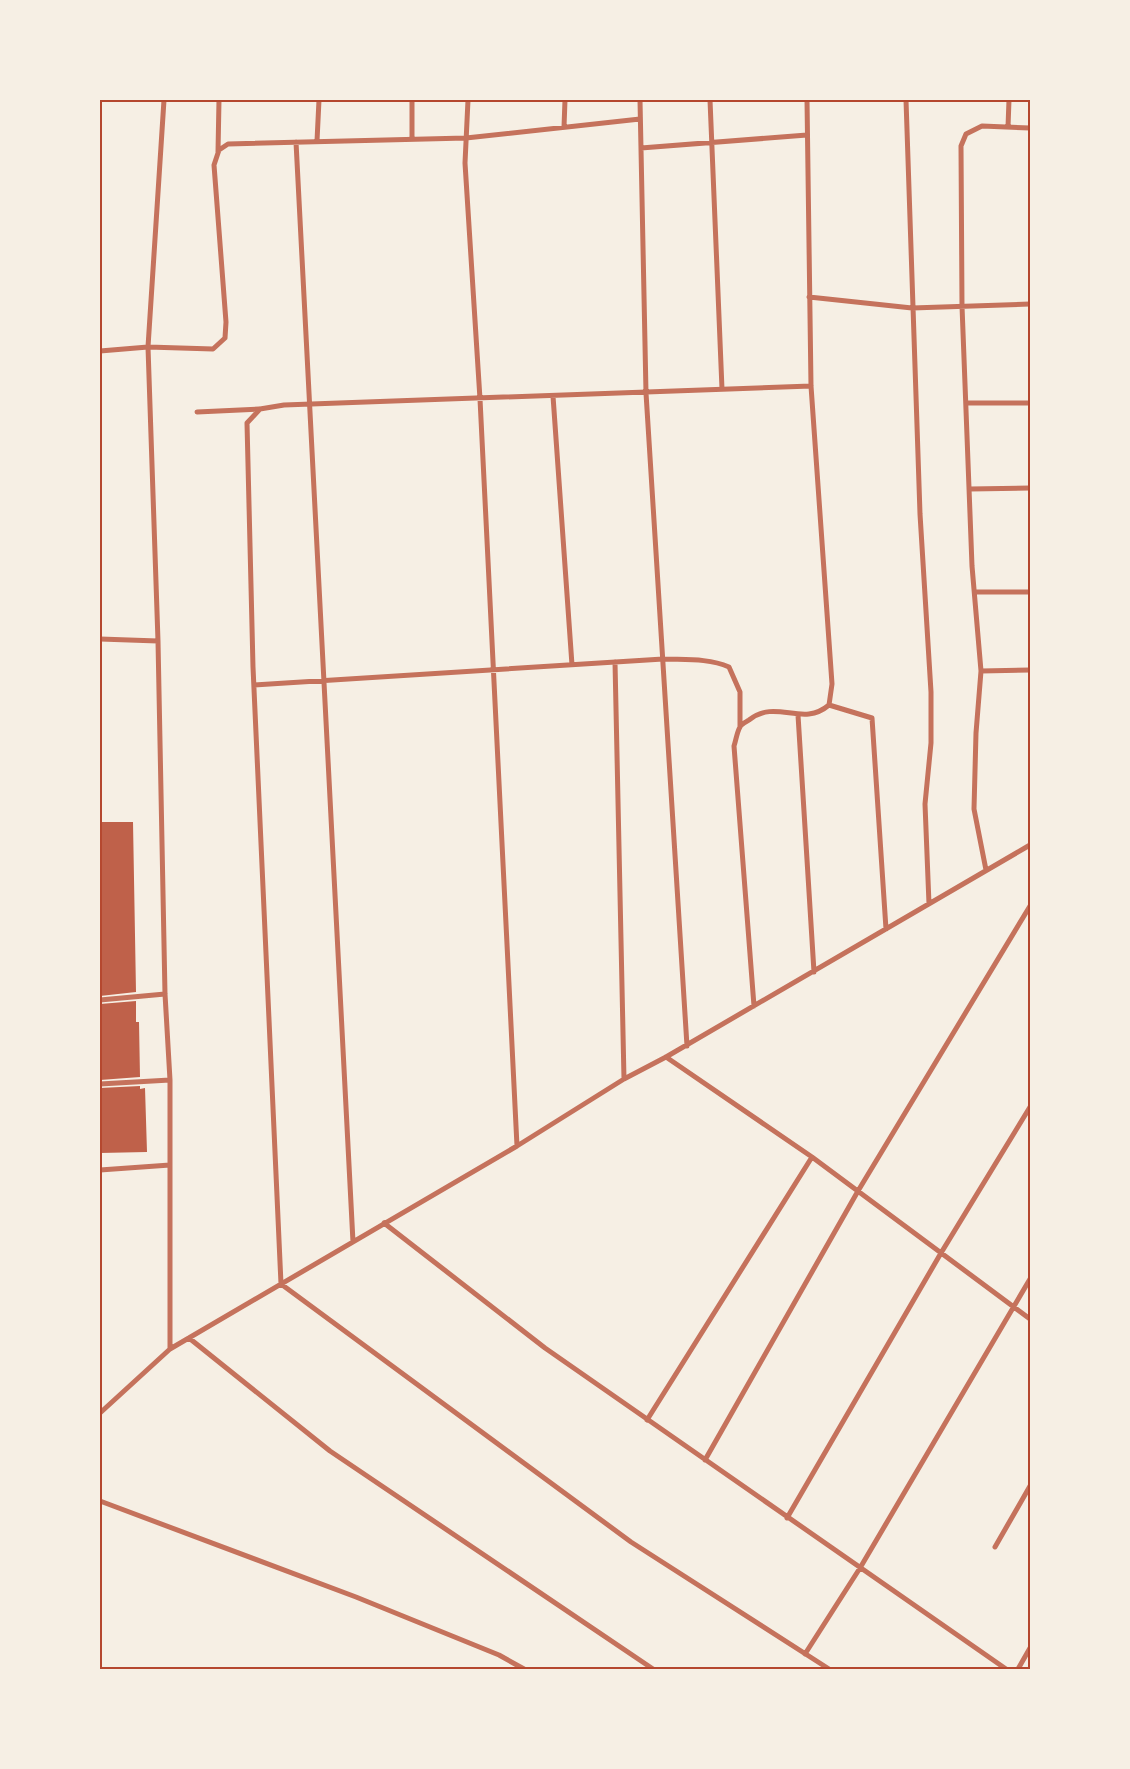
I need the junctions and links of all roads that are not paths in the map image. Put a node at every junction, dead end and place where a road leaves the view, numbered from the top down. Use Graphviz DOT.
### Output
graph roads {
  1 [pos="164,100"];
  2 [pos="219,100"];
  3 [pos="319,100"];
  4 [pos="412,100"];
  5 [pos="468,100"];
  6 [pos="565,100"];
  7 [pos="640,100"];
  8 [pos="710,100"];
  9 [pos="807,100"];
  10 [pos="906,100"];
  11 [pos="1009,100"];
  12 [pos="640,119"];
  13 [pos="564,127"];
  14 [pos="1008,128"];
  15 [pos="1030,128"];
  16 [pos="807,136"];
  17 [pos="466,138"];
  18 [pos="412,139"];
  19 [pos="317,141"];
  20 [pos="296,142"];
  21 [pos="711,142"];
  22 [pos="641,148"];
  23 [pos="218,152"];
  24 [pos="809,297"];
  25 [pos="1030,304"];
  26 [pos="962,306"];
  27 [pos="912,308"];
  28 [pos="148,347"];
  29 [pos="100,350"];
  30 [pos="811,386"];
  31 [pos="722,390"];
  32 [pos="646,393"];
  33 [pos="553,396"];
  34 [pos="480,399"];
  35 [pos="1030,402"];
  36 [pos="966,404"];
  37 [pos="309,405"];
  38 [pos="260,409"];
  39 [pos="197,412"];
  40 [pos="1030,488"];
  41 [pos="970,489"];
  42 [pos="974,592"];
  43 [pos="1030,592"];
  44 [pos="100,639"];
  45 [pos="158,641"];
  46 [pos="663,659"];
  47 [pos="615,662"];
  48 [pos="572,665"];
  49 [pos="493,670"];
  50 [pos="1030,670"];
  51 [pos="981,671"];
  52 [pos="324,681"];
  53 [pos="254,685"];
  54 [pos="829,705"];
  55 [pos="798,716"];
  56 [pos="740,726"];
  57 [pos="1030,845"];
  58 [pos="986,870"];
  59 [pos="929,904"];
  60 [pos="1030,906"];
  61 [pos="886,929"];
  62 [pos="814,972"];
  63 [pos="164,994"];
  64 [pos="100,1000"];
  65 [pos="754,1006"];
  66 [pos="687,1046"];
  67 [pos="666,1058"];
  68 [pos="624,1079"];
  69 [pos="170,1080"];
  70 [pos="100,1084"];
  71 [pos="1030,1107"];
  72 [pos="517,1146"];
  73 [pos="812,1157"];
  74 [pos="170,1165"];
  75 [pos="100,1170"];
  76 [pos="858,1191"];
  77 [pos="384,1223"];
  78 [pos="353,1242"];
  79 [pos="941,1253"];
  80 [pos="1030,1279"];
  81 [pos="281,1284"];
  82 [pos="1013,1306"];
  83 [pos="1030,1319"];
  84 [pos="188,1338"];
  85 [pos="170,1349"];
  86 [pos="100,1413"];
  87 [pos="647,1420"];
  88 [pos="705,1460"];
  89 [pos="1030,1486"];
  90 [pos="100,1501"];
  91 [pos="787,1518"];
  92 [pos="995,1547"];
  93 [pos="860,1568"];
  94 [pos="1030,1648"];
  95 [pos="805,1654"];
  96 [pos="524,1669"];
  97 [pos="653,1669"];
  98 [pos="829,1669"];
  99 [pos="1006,1669"];
  100 [pos="1018,1669"];
  1 -- 28 [label="street"];
  2 -- 23 [label="street"];
  3 -- 19 [label="street"];
  4 -- 18 [label="street"];
  5 -- 17 [label="street"];
  6 -- 13 [label="street"];
  7 -- 12 [label="street"];
  8 -- 21 [label="street"];
  9 -- 16 [label="street"];
  10 -- 27 [label="street"];
  11 -- 14 [label="street"];
  12 -- 13 [label="street"];
  12 -- 22 [label="street"];
  13 -- 17 [label="street"];
  14 -- 15 [label="street"];
  14 -- 26 [label="street"];
  16 -- 21 [label="street"];
  16 -- 24 [label="street"];
  17 -- 18 [label="street"];
  17 -- 34 [label="street"];
  18 -- 19 [label="street"];
  19 -- 20 [label="street"];
  20 -- 23 [label="street"];
  20 -- 37 [label="street"];
  21 -- 22 [label="street"];
  21 -- 31 [label="street"];
  22 -- 32 [label="street"];
  23 -- 28 [label="street"];
  24 -- 27 [label="street"];
  24 -- 30 [label="street"];
  25 -- 26 [label="street"];
  26 -- 27 [label="street"];
  26 -- 36 [label="street"];
  27 -- 59 [label="street"];
  28 -- 29 [label="street"];
  28 -- 45 [label="street"];
  30 -- 31 [label="street"];
  30 -- 54 [label="street"];
  31 -- 32 [label="street"];
  32 -- 33 [label="street"];
  32 -- 46 [label="street"];
  33 -- 34 [label="street"];
  33 -- 48 [label="street"];
  34 -- 37 [label="street"];
  34 -- 49 [label="street"];
  35 -- 36 [label="street"];
  36 -- 41 [label="street"];
  37 -- 38 [label="street"];
  37 -- 52 [label="street"];
  38 -- 39 [label="street"];
  38 -- 53 [label="street"];
  40 -- 41 [label="street"];
  41 -- 42 [label="street"];
  42 -- 43 [label="street"];
  42 -- 51 [label="street"];
  44 -- 45 [label="street"];
  45 -- 63 [label="street"];
  46 -- 47 [label="street"];
  46 -- 56 [label="street"];
  46 -- 66 [label="street"];
  47 -- 48 [label="street"];
  47 -- 68 [label="street"];
  48 -- 49 [label="street"];
  49 -- 52 [label="street"];
  49 -- 72 [label="street"];
  50 -- 51 [label="street"];
  51 -- 58 [label="street"];
  52 -- 53 [label="street"];
  52 -- 78 [label="street"];
  53 -- 81 [label="street"];
  54 -- 55 [label="street"];
  54 -- 61 [label="street"];
  55 -- 56 [label="street"];
  55 -- 62 [label="street"];
  56 -- 65 [label="street"];
  57 -- 58 [label="street"];
  58 -- 59 [label="street"];
  59 -- 61 [label="street"];
  60 -- 76 [label="street"];
  61 -- 62 [label="street"];
  62 -- 65 [label="street"];
  63 -- 64 [label="street"];
  63 -- 69 [label="street"];
  65 -- 66 [label="street"];
  66 -- 67 [label="street"];
  67 -- 68 [label="street"];
  67 -- 73 [label="street"];
  68 -- 72 [label="street"];
  69 -- 70 [label="street"];
  69 -- 74 [label="street"];
  71 -- 79 [label="street"];
  72 -- 77 [label="street"];
  73 -- 76 [label="street"];
  73 -- 87 [label="street"];
  74 -- 75 [label="street"];
  74 -- 85 [label="street"];
  76 -- 79 [label="street"];
  76 -- 88 [label="street"];
  77 -- 78 [label="street"];
  77 -- 87 [label="street"];
  78 -- 81 [label="street"];
  79 -- 82 [label="street"];
  79 -- 91 [label="street"];
  80 -- 82 [label="street"];
  81 -- 84 [label="street"];
  81 -- 95 [label="street"];
  82 -- 83 [label="street"];
  82 -- 93 [label="street"];
  84 -- 85 [label="street"];
  84 -- 97 [label="street"];
  85 -- 86 [label="street"];
  87 -- 88 [label="street"];
  88 -- 91 [label="street"];
  89 -- 92 [label="street"];
  90 -- 96 [label="street"];
  91 -- 93 [label="street"];
  93 -- 95 [label="street"];
  93 -- 99 [label="street"];
  94 -- 100 [label="street"];
  95 -- 98 [label="street"];
}
